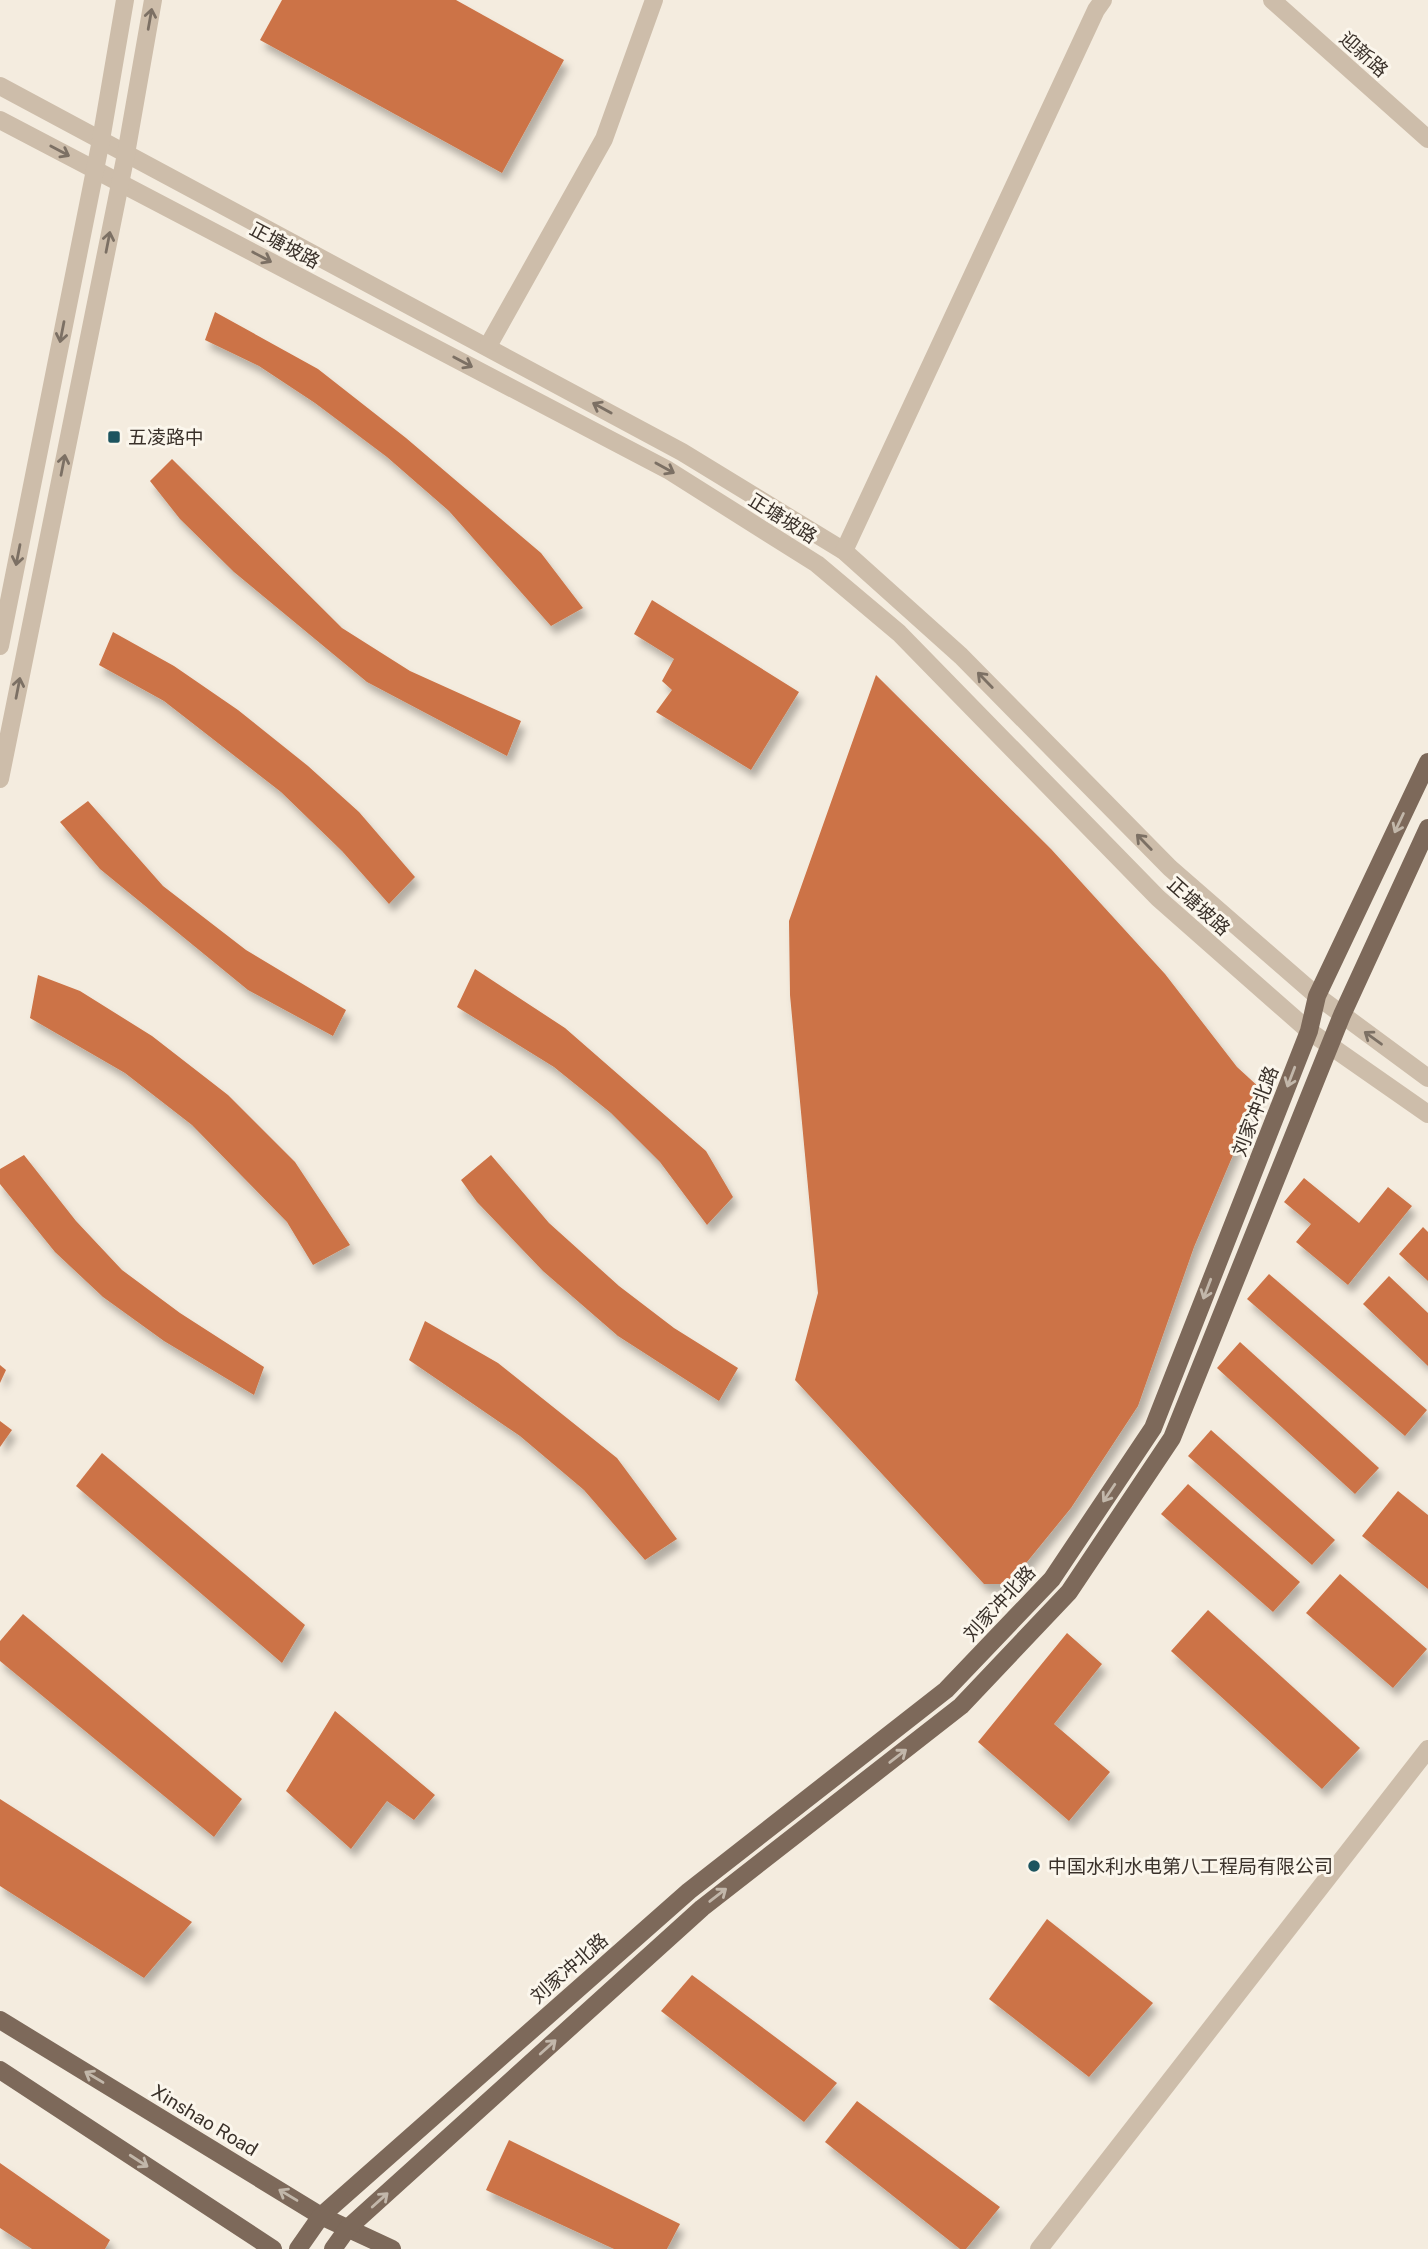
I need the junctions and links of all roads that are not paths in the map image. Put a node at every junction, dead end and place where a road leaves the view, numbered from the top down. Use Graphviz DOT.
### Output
graph roads {
  1 [pos="125,0"];
  2 [pos="153,0"];
  3 [pos="654,0"];
  4 [pos="1103,0"];
  5 [pos="1272,0"];
  6 [pos="0,86"];
  7 [pos="0,120"];
  8 [pos="1428,139"];
  9 [pos="101,141"];
  10 [pos="126,154"];
  11 [pos="95,169"];
  12 [pos="120,183"];
  13 [pos="488,346"];
  14 [pos="844,551"];
  15 [pos="0,646"];
  16 [pos="1428,762"];
  17 [pos="0,779"];
  18 [pos="1428,828"];
  19 [pos="1317,996"];
  20 [pos="1342,1016"];
  21 [pos="1309,1031"];
  22 [pos="1331,1046"];
  23 [pos="1428,1078"];
  24 [pos="1428,1114"];
  25 [pos="1428,1749"];
  26 [pos="0,2020"];
  27 [pos="0,2070"];
  28 [pos="321,2216"];
  29 [pos="348,2228"];
  30 [pos="273,2249"];
  31 [pos="298,2249"];
  32 [pos="333,2249"];
  33 [pos="392,2249"];
  34 [pos="1039,2249"];
  1 -- 9 [label="street"];
  10 -- 2 [label="street, one-way"];
  3 -- 13 [label="street"];
  4 -- 14 [label="street"];
  5 -- 8 [label="street, 迎新路"];
  6 -- 9 [label="street, 正塘坡路"];
  7 -- 11 [label="street, 正塘坡路, one-way"];
  9 -- 10 [label="street, 正塘坡路"];
  9 -- 11 [label="street"];
  10 -- 12 [label="street"];
  10 -- 13 [label="street, 正塘坡路"];
  11 -- 12 [label="street, 正塘坡路"];
  11 -- 15 [label="street, one-way"];
  17 -- 12 [label="street, one-way"];
  12 -- 21 [label="street, 正塘坡路, one-way"];
  14 -- 13 [label="street, 正塘坡路, one-way"];
  19 -- 14 [label="street, 正塘坡路, one-way"];
  16 -- 19 [label="main road, 刘家冲北路, one-way"];
  18 -- 20 [label="main road"];
  19 -- 20 [label="street, 正塘坡路"];
  19 -- 21 [label="main road, 刘家冲北路"];
  20 -- 22 [label="main road"];
  23 -- 20 [label="street, 正塘坡路, one-way"];
  21 -- 22 [label="street, 正塘坡路"];
  21 -- 28 [label="main road, 刘家冲北路, one-way"];
  22 -- 24 [label="street, 正塘坡路"];
  29 -- 22 [label="main road, one-way"];
  25 -- 34 [label="street"];
  28 -- 26 [label="main road, Xinshao Road, one-way"];
  27 -- 30 [label="main road, one-way"];
  28 -- 29 [label="main road, Xinshao Road"];
  28 -- 31 [label="main road, 刘家冲北路"];
  29 -- 32 [label="main road"];
  29 -- 33 [label="main road, Xinshao Road"];
}
